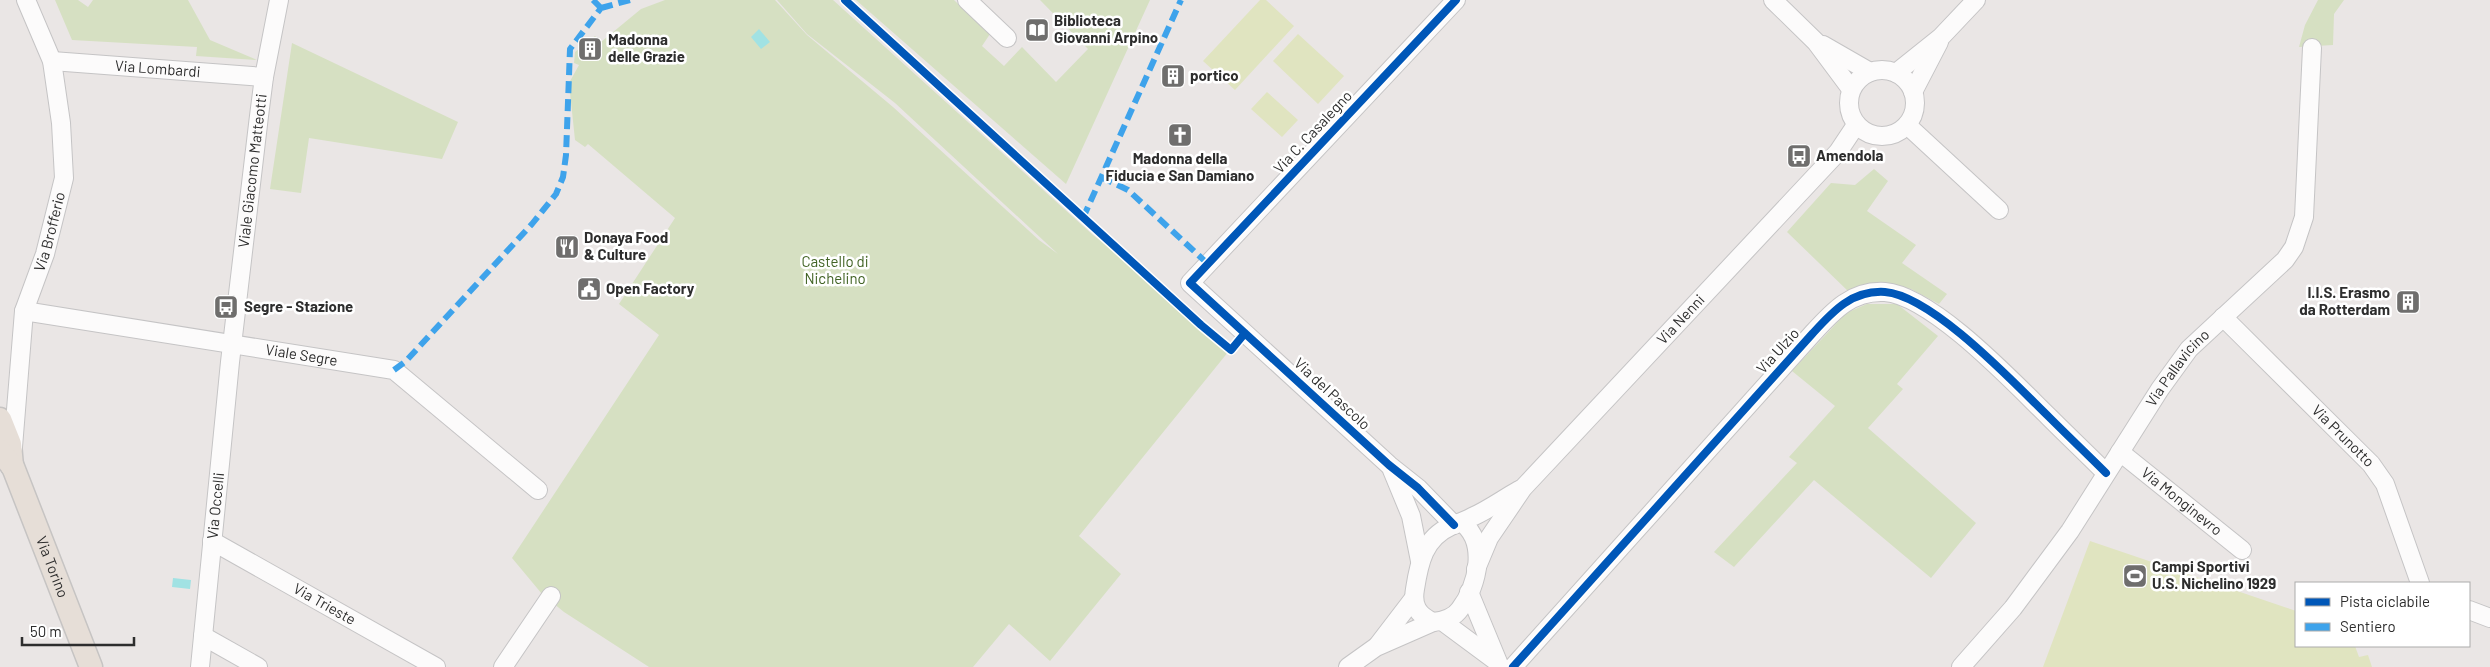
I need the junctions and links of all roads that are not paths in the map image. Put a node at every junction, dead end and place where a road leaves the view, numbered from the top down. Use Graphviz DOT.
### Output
graph roads {
  1 [pos="26,0"];
  2 [pos="279,0"];
  3 [pos="967,0"];
  4 [pos="1456,0"];
  5 [pos="1773,0"];
  6 [pos="1976,0"];
  7 [pos="1941,37"];
  8 [pos="1007,38"];
  9 [pos="1816,42"];
  10 [pos="2312,48"];
  11 [pos="52,61"];
  12 [pos="1870,72"];
  13 [pos="1896,73"];
  14 [pos="264,77"];
  15 [pos="1851,89"];
  16 [pos="1913,92"];
  17 [pos="1907,125"];
  18 [pos="1861,129"];
  19 [pos="2000,210"];
  20 [pos="1190,283"];
  21 [pos="24,311"];
  22 [pos="2223,317"];
  23 [pos="233,344"];
  24 [pos="0,419"];
  25 [pos="2120,452"];
  26 [pos="6,459"];
  27 [pos="1389,465"];
  28 [pos="2106,472"];
  29 [pos="1523,488"];
  30 [pos="538,490"];
  31 [pos="1458,524"];
  32 [pos="212,542"];
  33 [pos="2242,550"];
  34 [pos="1420,561"];
  35 [pos="1476,569"];
  36 [pos="2420,582"];
  37 [pos="1469,592"];
  38 [pos="551,596"];
  39 [pos="1414,598"];
  40 [pos="2470,610"];
  41 [pos="2490,618"];
  42 [pos="1437,622"];
  43 [pos="203,636"];
  44 [pos="1376,647"];
  45 [pos="1498,664"];
  46 [pos="91,667"];
  47 [pos="200,667"];
  48 [pos="258,667"];
  49 [pos="436,667"];
  50 [pos="503,667"];
  51 [pos="1348,667"];
  52 [pos="1513,667"];
  53 [pos="1960,667"];
  1 -- 11 [label="street, Via Brofferio"];
  2 -- 14 [label="street, Viale Giacomo Matteotti"];
  3 -- 8 [label="street"];
  4 -- 20 [label="street, Via C. Casalegno"];
  5 -- 9 [label="street"];
  6 -- 7 [label="street"];
  7 -- 13 [label="street"];
  7 -- 16 [label="street"];
  9 -- 12 [label="street"];
  9 -- 15 [label="street"];
  10 -- 22 [label="street, Via Pallavicino"];
  11 -- 14 [label="street, Via Lombardi"];
  11 -- 21 [label="street, Via Brofferio"];
  12 -- 13 [label="street"];
  12 -- 15 [label="street"];
  13 -- 16 [label="street"];
  14 -- 23 [label="street, Viale Giacomo Matteotti"];
  15 -- 18 [label="street"];
  16 -- 17 [label="street"];
  17 -- 18 [label="street"];
  17 -- 19 [label="street"];
  18 -- 29 [label="street, Via Nenni"];
  20 -- 27 [label="street, Via del Pascolo"];
  21 -- 23 [label="street, Viale Segre"];
  21 -- 26 [label="street, Via Brofferio"];
  22 -- 25 [label="street, Via Pallavicino"];
  22 -- 36 [label="street, Via Prunotto"];
  23 -- 30 [label="street, Viale Segre"];
  23 -- 32 [label="street, Via Occelli"];
  24 -- 26 [label="main road, Via Torino"];
  25 -- 28 [label="street, Via Pallavicino"];
  25 -- 33 [label="street, Via Monginevro"];
  26 -- 46 [label="main road, Via Torino"];
  27 -- 31 [label="street, Via del Pascolo"];
  27 -- 34 [label="street, Via del Pascolo"];
  28 -- 52 [label="street, Via Ulzio"];
  28 -- 53 [label="street, Via Pallavicino"];
  29 -- 31 [label="street, Via Nenni"];
  29 -- 35 [label="street, Via Nenni"];
  31 -- 34 [label="street"];
  31 -- 35 [label="street"];
  32 -- 43 [label="street, Via Occelli"];
  32 -- 49 [label="street, Via Trieste"];
  34 -- 39 [label="street"];
  35 -- 37 [label="street"];
  37 -- 42 [label="street"];
  37 -- 45 [label="street"];
  38 -- 50 [label="street"];
  39 -- 42 [label="street"];
  39 -- 44 [label="street"];
  40 -- 41 [label="street"];
  42 -- 44 [label="street"];
  42 -- 45 [label="street"];
  43 -- 47 [label="street, Via Occelli"];
  43 -- 48 [label="street"];
  44 -- 51 [label="street"];
}
